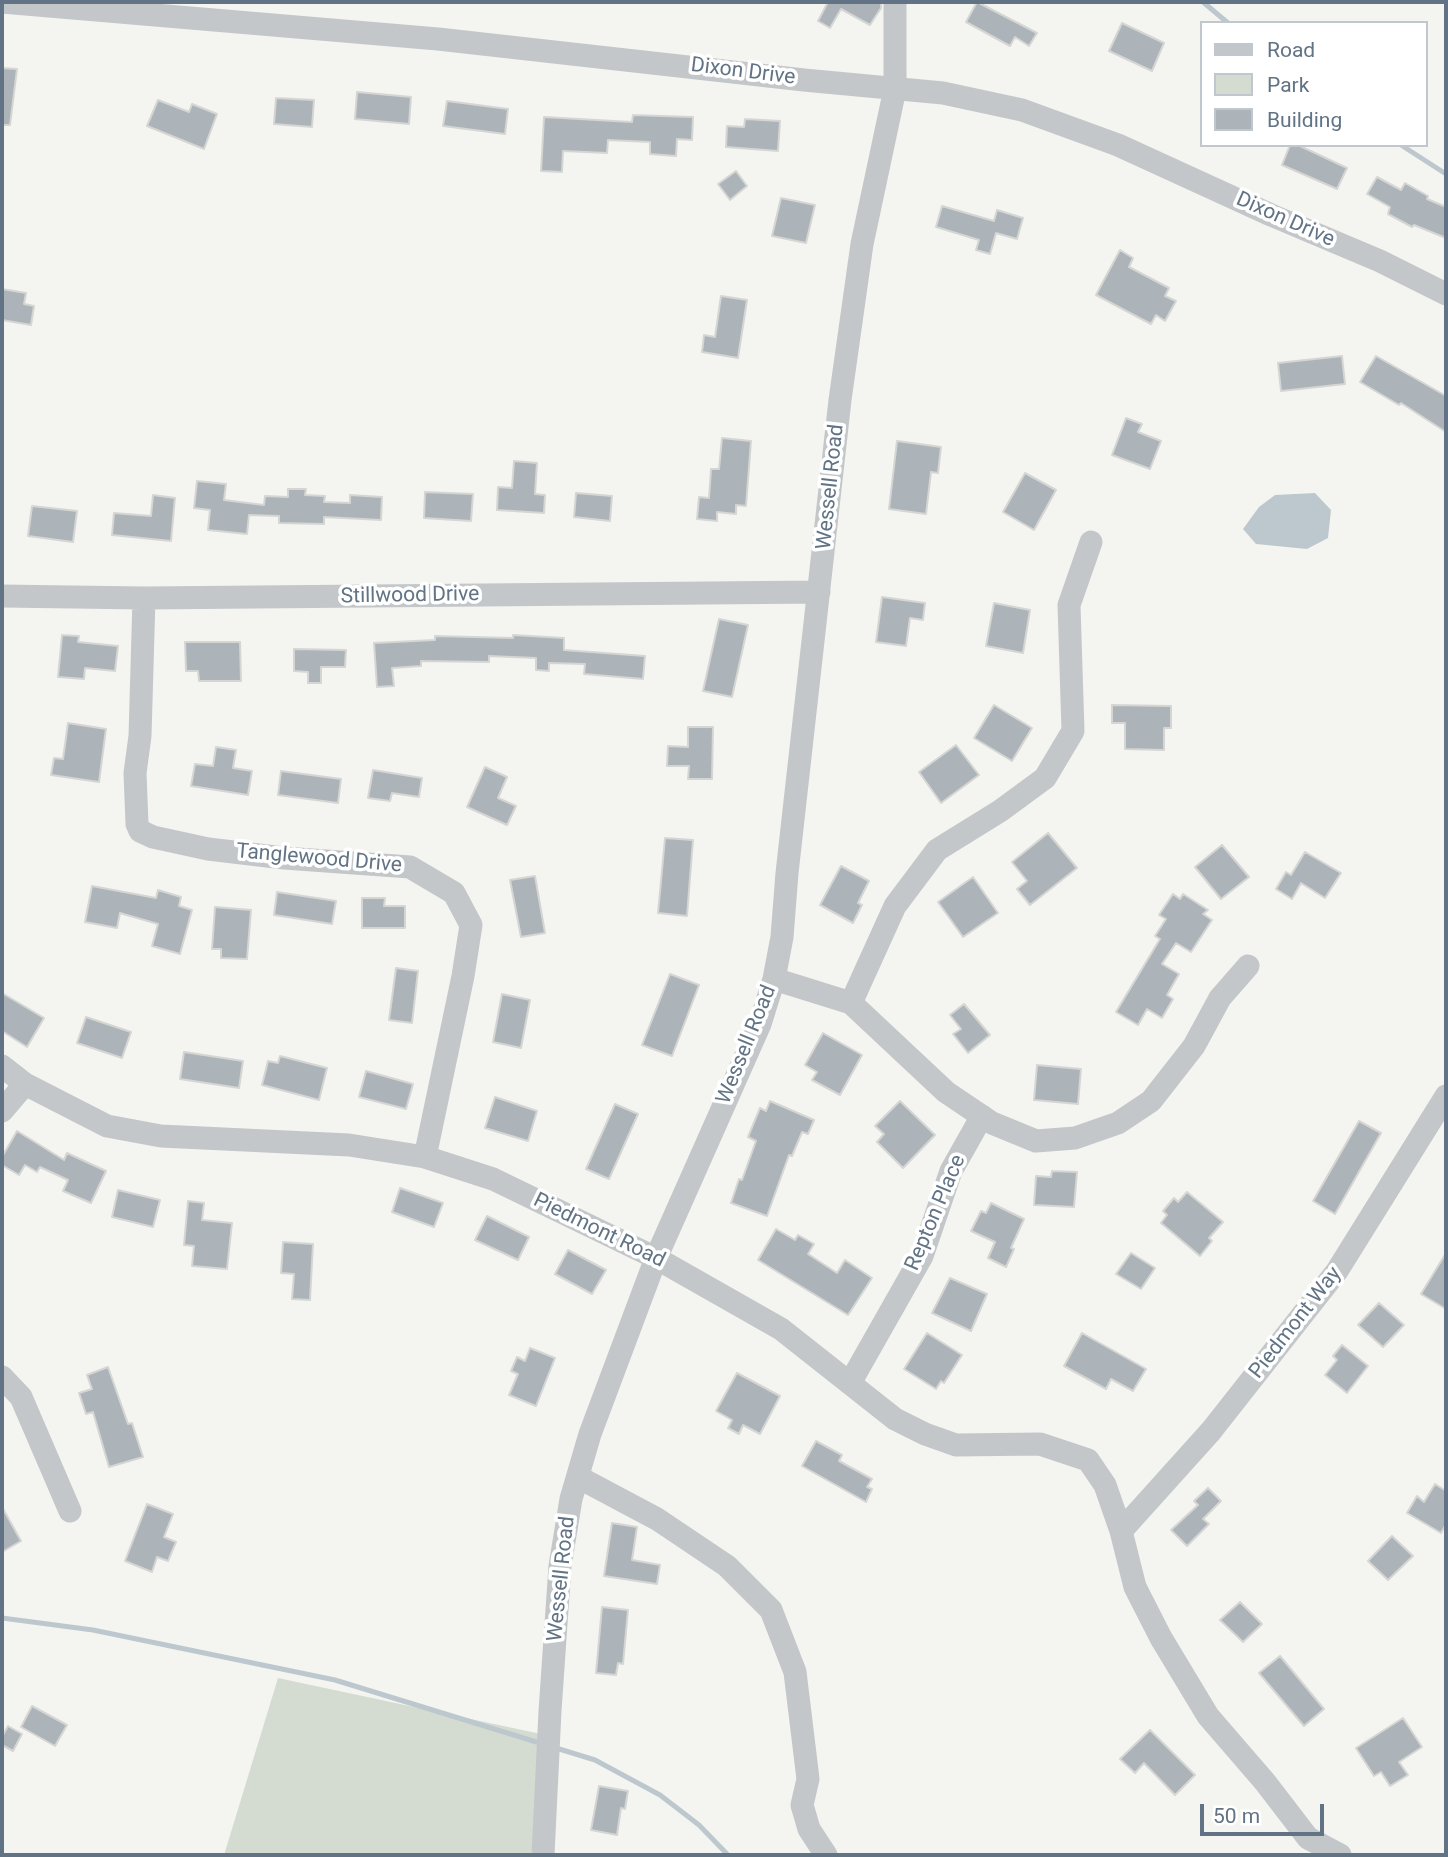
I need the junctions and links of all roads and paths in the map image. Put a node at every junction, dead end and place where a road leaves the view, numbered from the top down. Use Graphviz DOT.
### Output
graph roads {
  1 [pos="2,2"];
  2 [pos="895,2"];
  3 [pos="895,89"];
  4 [pos="1446,294"];
  5 [pos="1091,542"];
  6 [pos="819,592"];
  7 [pos="2,596"];
  8 [pos="144,598"];
  9 [pos="1248,965"];
  10 [pos="774,979"];
  11 [pos="851,1003"];
  12 [pos="2,1066"];
  13 [pos="25,1084"];
  14 [pos="1446,1096"];
  15 [pos="2,1111"];
  16 [pos="982,1116"];
  17 [pos="425,1157"];
  18 [pos="656,1258"];
  19 [pos="2,1377"];
  20 [pos="850,1383"];
  21 [pos="578,1477"];
  22 [pos="70,1511"];
  23 [pos="1121,1531"];
  24 [pos="543,1855"];
  25 [pos="826,1855"];
  26 [pos="1340,1855"];
  1 -- 3 [label="street, Dixon Drive"];
  2 -- 3 [label="street, Wessell Road"];
  3 -- 4 [label="street, Dixon Drive"];
  3 -- 6 [label="street, Wessell Road"];
  5 -- 11 [label="street"];
  6 -- 8 [label="street, Stillwood Drive"];
  6 -- 10 [label="street, Wessell Road"];
  7 -- 8 [label="street, Stillwood Drive"];
  8 -- 17 [label="street, Tanglewood Drive"];
  9 -- 16 [label="street"];
  10 -- 11 [label="street"];
  10 -- 18 [label="street, Wessell Road"];
  11 -- 16 [label="street"];
  12 -- 13 [label="street, Piedmont Road"];
  13 -- 15 [label="street"];
  13 -- 17 [label="street, Piedmont Road"];
  14 -- 23 [label="street, Piedmont Way"];
  16 -- 20 [label="street, Repton Place"];
  17 -- 18 [label="street, Piedmont Road"];
  18 -- 20 [label="street, Piedmont Road"];
  18 -- 21 [label="street, Wessell Road"];
  19 -- 22 [label="street"];
  20 -- 23 [label="street, Piedmont Road"];
  21 -- 24 [label="street, Wessell Road"];
  21 -- 25 [label="street"];
  23 -- 26 [label="street, Piedmont Road"];
}
